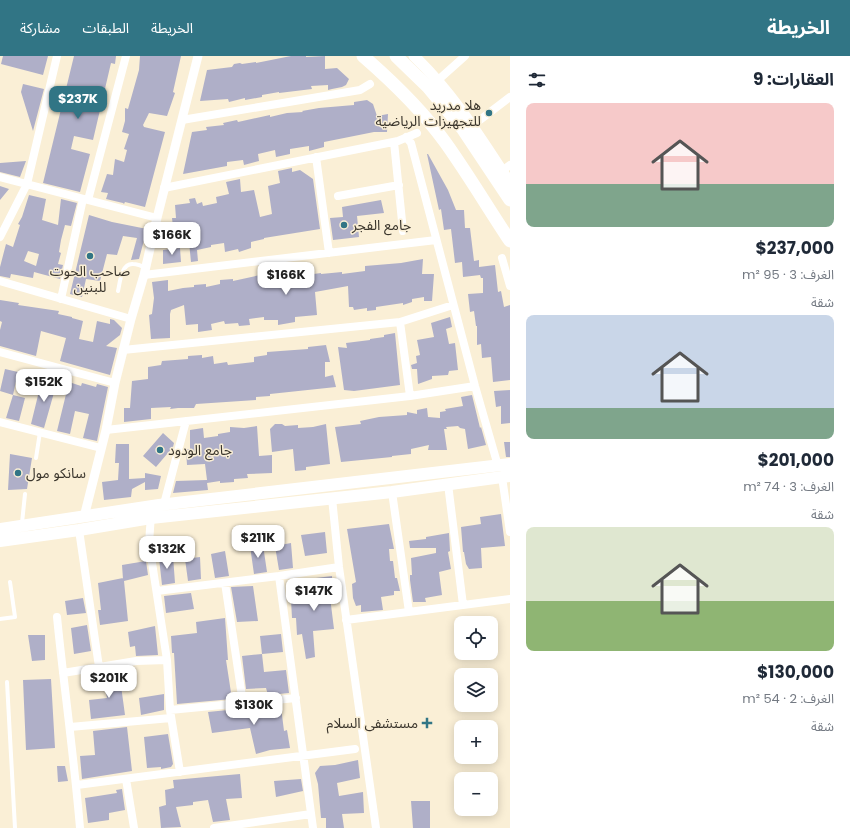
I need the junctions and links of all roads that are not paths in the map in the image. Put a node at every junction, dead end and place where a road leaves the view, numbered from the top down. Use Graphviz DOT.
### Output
graph roads {
  1 [pos="57,56"];
  2 [pos="126,56"];
  3 [pos="200,56"];
  4 [pos="363,56"];
  5 [pos="396,56"];
  6 [pos="414,56"];
  7 [pos="465,56"];
  8 [pos="437,80"];
  9 [pos="370,84"];
  10 [pos="510,97"];
  11 [pos="182,120"];
  12 [pos="472,126"];
  13 [pos="417,132"];
  14 [pos="406,137"];
  15 [pos="394,142"];
  16 [pos="316,158"];
  17 [pos="501,169"];
  18 [pos="0,177"];
  19 [pos="510,183"];
  20 [pos="26,184"];
  21 [pos="399,185"];
  22 [pos="473,185"];
  23 [pos="164,188"];
  24 [pos="338,196"];
  25 [pos="85,199"];
  26 [pos="510,200"];
  27 [pos="157,218"];
  28 [pos="403,231"];
  29 [pos="0,237"];
  30 [pos="436,240"];
  31 [pos="510,241"];
  32 [pos="329,253"];
  33 [pos="502,258"];
  34 [pos="145,271"];
  35 [pos="0,282"];
  36 [pos="510,286"];
  37 [pos="118,291"];
  38 [pos="61,299"];
  39 [pos="453,305"];
  40 [pos="131,319"];
  41 [pos="400,322"];
  42 [pos="124,350"];
  43 [pos="0,352"];
  44 [pos="115,383"];
  45 [pos="475,386"];
  46 [pos="410,396"];
  47 [pos="186,421"];
  48 [pos="0,422"];
  49 [pos="106,430"];
  50 [pos="40,432"];
  51 [pos="101,448"];
  52 [pos="36,458"];
  53 [pos="505,471"];
  54 [pos="448,484"];
  55 [pos="392,492"];
  56 [pos="25,494"];
  57 [pos="332,498"];
  58 [pos="164,504"];
  59 [pos="151,512"];
  60 [pos="84,517"];
  61 [pos="21,526"];
  62 [pos="0,529"];
  63 [pos="79,530"];
  64 [pos="510,532"];
  65 [pos="0,540"];
  66 [pos="339,567"];
  67 [pos="279,576"];
  68 [pos="10,582"];
  69 [pos="225,583"];
  70 [pos="157,591"];
  71 [pos="510,599"];
  72 [pos="463,605"];
  73 [pos="409,612"];
  74 [pos="57,616"];
  75 [pos="0,619"];
  76 [pos="346,620"];
  77 [pos="167,660"];
  78 [pos="98,667"];
  79 [pos="63,673"];
  80 [pos="7,682"];
  81 [pos="296,698"];
  82 [pos="242,703"];
  83 [pos="170,714"];
  84 [pos="70,727"];
  85 [pos="355,749"];
  86 [pos="304,756"];
  87 [pos="180,772"];
  88 [pos="126,779"];
  89 [pos="77,785"];
  90 [pos="311,814"];
  91 [pos="15,828"];
  92 [pos="80,828"];
  93 [pos="134,828"];
  94 [pos="214,828"];
  95 [pos="313,828"];
  96 [pos="376,828"];
  1 -- 20 [label="street"];
  2 -- 25 [label="street"];
  3 -- 11 [label="street"];
  4 -- 22 [label="highway"];
  5 -- 17 [label="highway"];
  6 -- 8 [label="main road"];
  7 -- 8 [label="street"];
  8 -- 12 [label="main road"];
  9 -- 11 [label="street"];
  10 -- 12 [label="street"];
  11 -- 23 [label="street"];
  12 -- 17 [label="main road"];
  13 -- 14 [label="street"];
  14 -- 15 [label="street"];
  14 -- 30 [label="street"];
  15 -- 16 [label="street"];
  15 -- 21 [label="street"];
  16 -- 23 [label="street"];
  16 -- 32 [label="street"];
  17 -- 19 [label="main road"];
  17 -- 22 [label="highway"];
  17 -- 26 [label="highway"];
  18 -- 20 [label="street"];
  20 -- 25 [label="street"];
  20 -- 29 [label="street"];
  21 -- 24 [label="street"];
  21 -- 28 [label="street"];
  22 -- 31 [label="highway"];
  23 -- 27 [label="street"];
  25 -- 27 [label="street"];
  25 -- 38 [label="street"];
  27 -- 34 [label="street"];
  30 -- 32 [label="street"];
  30 -- 39 [label="street"];
  32 -- 34 [label="street"];
  33 -- 36 [label="street"];
  34 -- 37 [label="lane"];
  34 -- 40 [label="street"];
  35 -- 38 [label="street"];
  38 -- 40 [label="street"];
  39 -- 41 [label="street"];
  39 -- 45 [label="street"];
  40 -- 42 [label="street"];
  41 -- 42 [label="street"];
  41 -- 46 [label="street"];
  42 -- 44 [label="street"];
  43 -- 44 [label="street"];
  44 -- 49 [label="street"];
  45 -- 46 [label="street"];
  45 -- 53 [label="street"];
  46 -- 47 [label="street"];
  47 -- 49 [label="street"];
  47 -- 58 [label="street"];
  48 -- 50 [label="street"];
  49 -- 51 [label="street"];
  50 -- 51 [label="street"];
  50 -- 52 [label="lane"];
  51 -- 60 [label="street"];
  53 -- 54 [label="main road"];
  53 -- 58 [label="main road"];
  53 -- 64 [label="street"];
  54 -- 55 [label="main road"];
  54 -- 72 [label="street"];
  55 -- 57 [label="main road"];
  55 -- 73 [label="street"];
  56 -- 61 [label="lane"];
  57 -- 59 [label="main road"];
  57 -- 66 [label="street"];
  58 -- 59 [label="main road"];
  59 -- 60 [label="main road"];
  59 -- 63 [label="main road"];
  59 -- 70 [label="street"];
  60 -- 61 [label="main road"];
  61 -- 62 [label="main road"];
  63 -- 65 [label="main road"];
  63 -- 78 [label="street"];
  66 -- 67 [label="street"];
  66 -- 76 [label="street"];
  67 -- 69 [label="street"];
  67 -- 81 [label="street"];
  68 -- 75 [label="lane"];
  69 -- 70 [label="street"];
  69 -- 82 [label="street"];
  70 -- 77 [label="street"];
  71 -- 72 [label="street"];
  72 -- 73 [label="street"];
  73 -- 76 [label="street"];
  74 -- 79 [label="street"];
  76 -- 96 [label="street"];
  77 -- 78 [label="street"];
  77 -- 83 [label="street"];
  78 -- 79 [label="street"];
  79 -- 84 [label="street"];
  80 -- 91 [label="lane"];
  81 -- 82 [label="street"];
  81 -- 86 [label="street"];
  82 -- 83 [label="street"];
  83 -- 84 [label="street"];
  83 -- 87 [label="street"];
  84 -- 89 [label="street"];
  85 -- 86 [label="street"];
  86 -- 87 [label="street"];
  86 -- 90 [label="street"];
  87 -- 88 [label="street"];
  88 -- 89 [label="street"];
  88 -- 93 [label="street"];
  89 -- 92 [label="street"];
  90 -- 94 [label="street"];
  90 -- 95 [label="street"];
}
